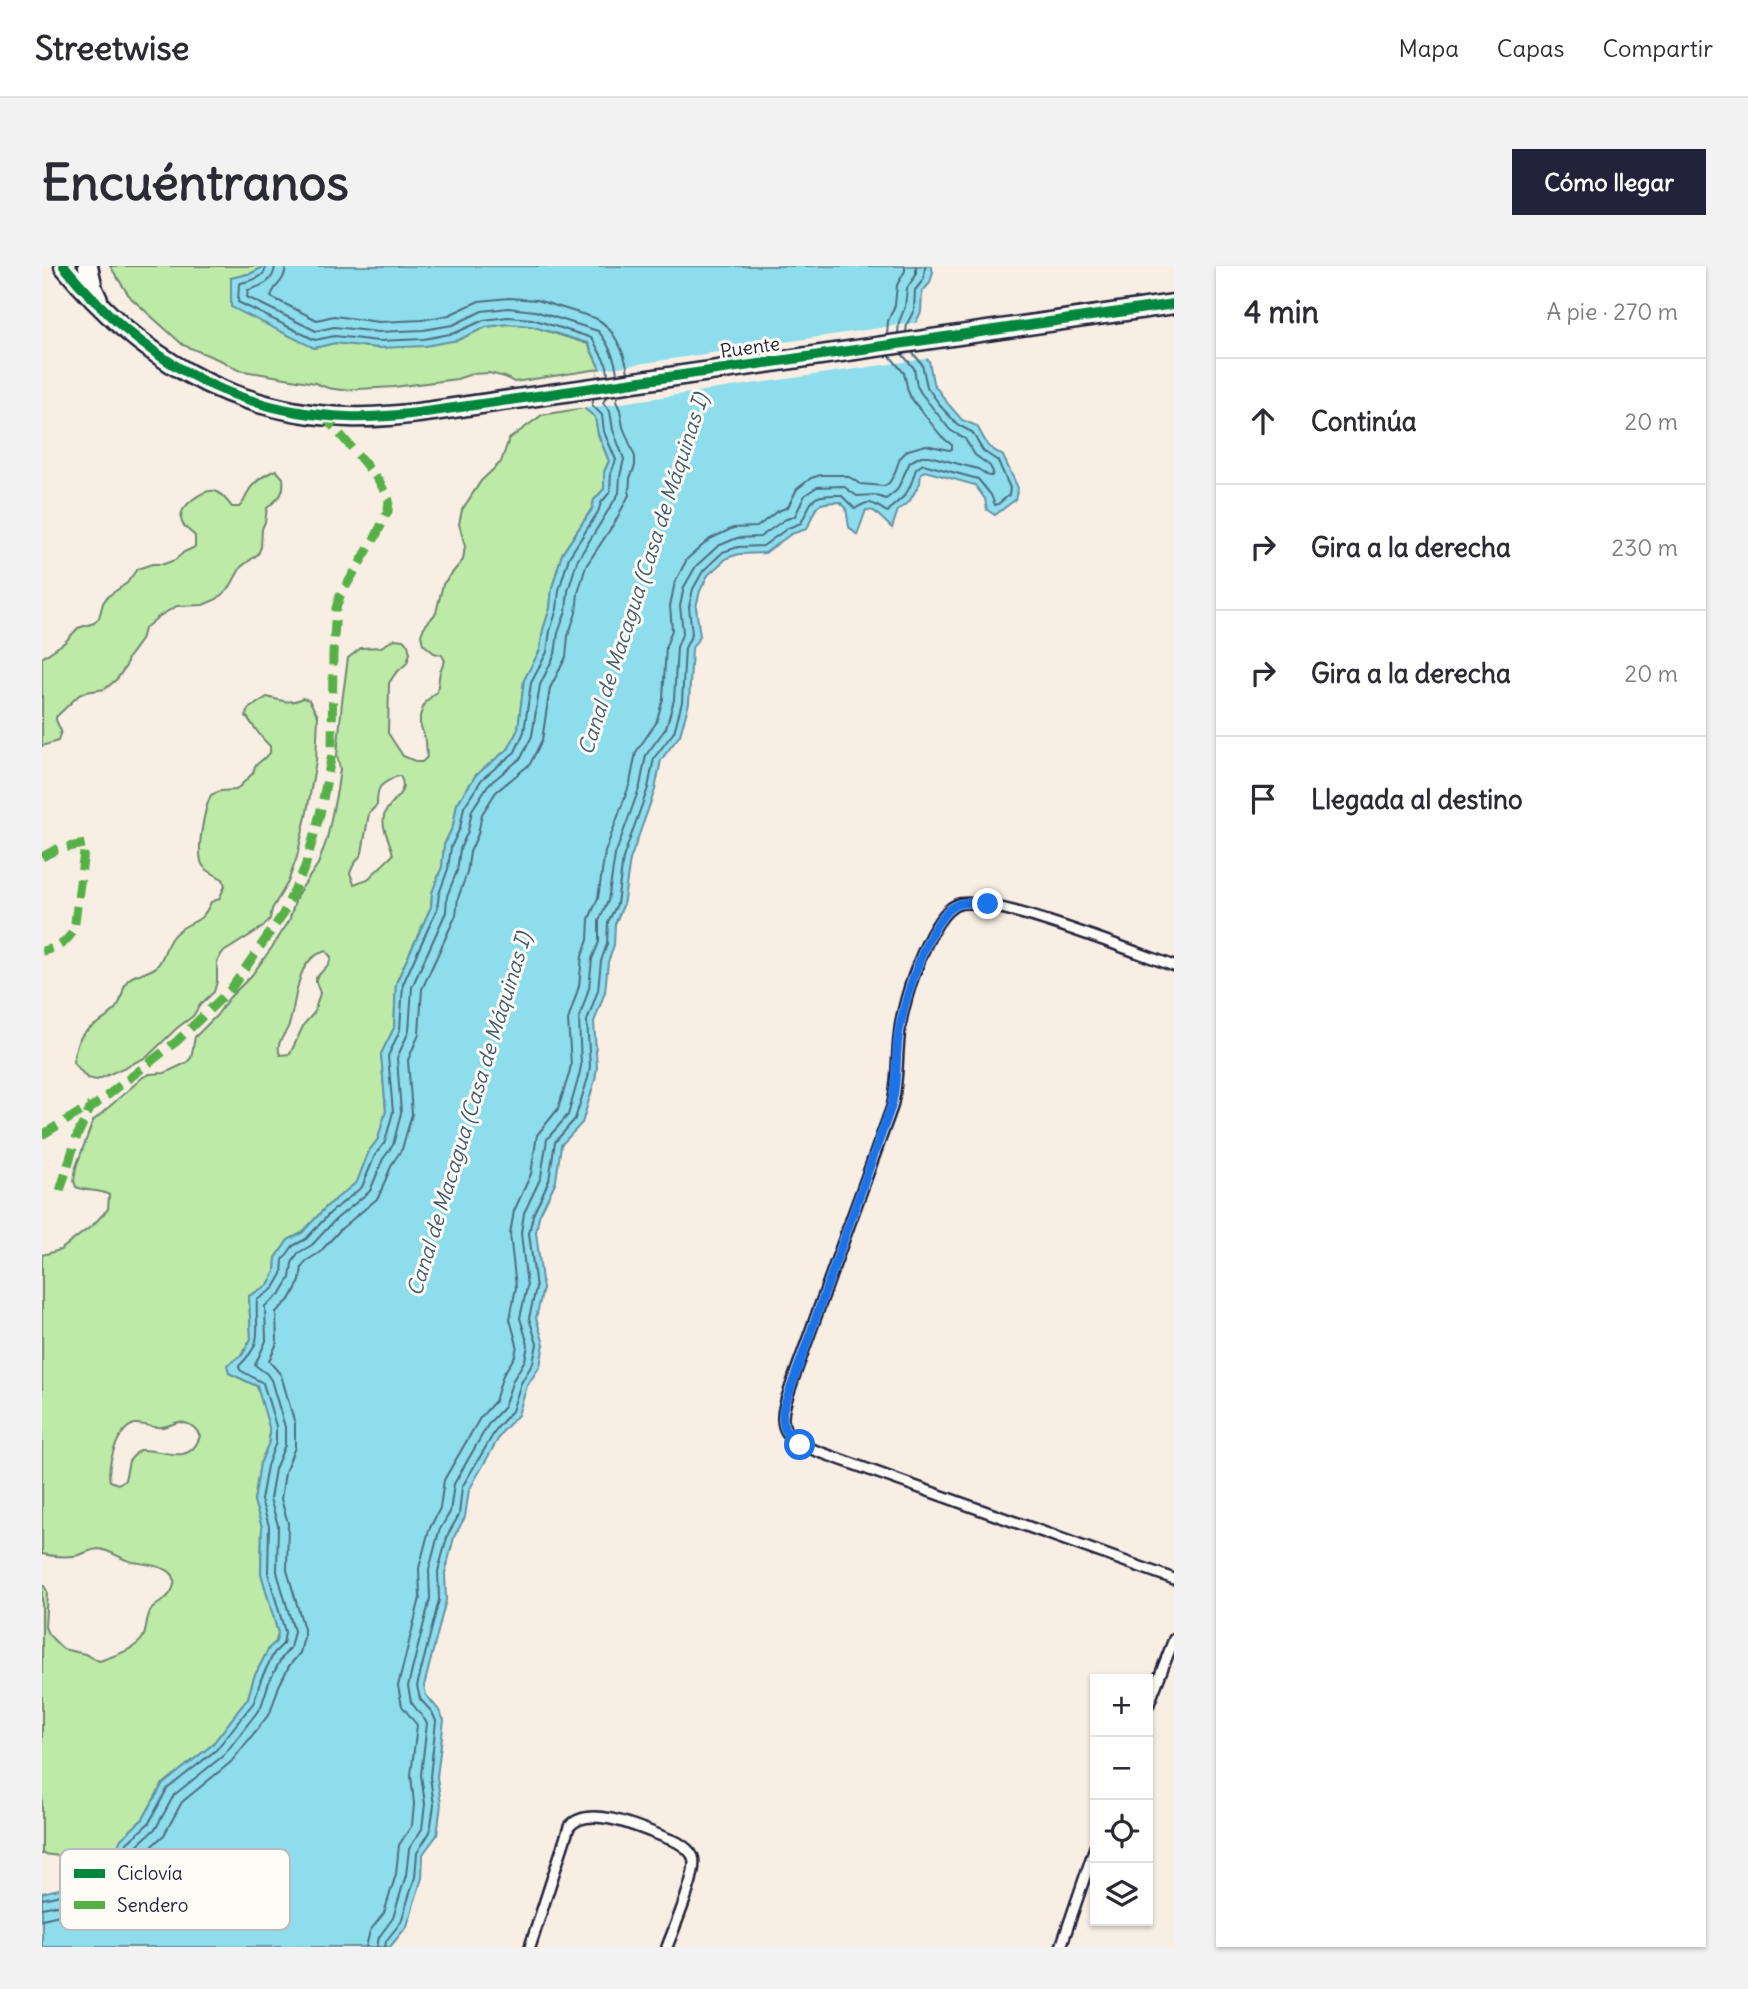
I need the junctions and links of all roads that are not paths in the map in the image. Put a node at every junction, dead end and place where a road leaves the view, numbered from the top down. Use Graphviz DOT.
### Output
graph roads {
  1 [pos="64,266"];
  2 [pos="88,266"];
  3 [pos="1174,304"];
  4 [pos="102,309"];
  5 [pos="1174,966"];
  6 [pos="1174,1579"];
  7 [pos="1174,1639"];
  8 [pos="1153,1693"];
  9 [pos="1090,1862"];
  10 [pos="530,1947"];
  11 [pos="667,1947"];
  12 [pos="1061,1947"];
  1 -- 4 [label="street, Puente"];
  2 -- 4 [label="street"];
  3 -- 4 [label="street, Puente"];
  5 -- 6 [label="lane"];
  7 -- 8 [label="lane"];
  9 -- 12 [label="lane"];
  10 -- 11 [label="lane"];
}
